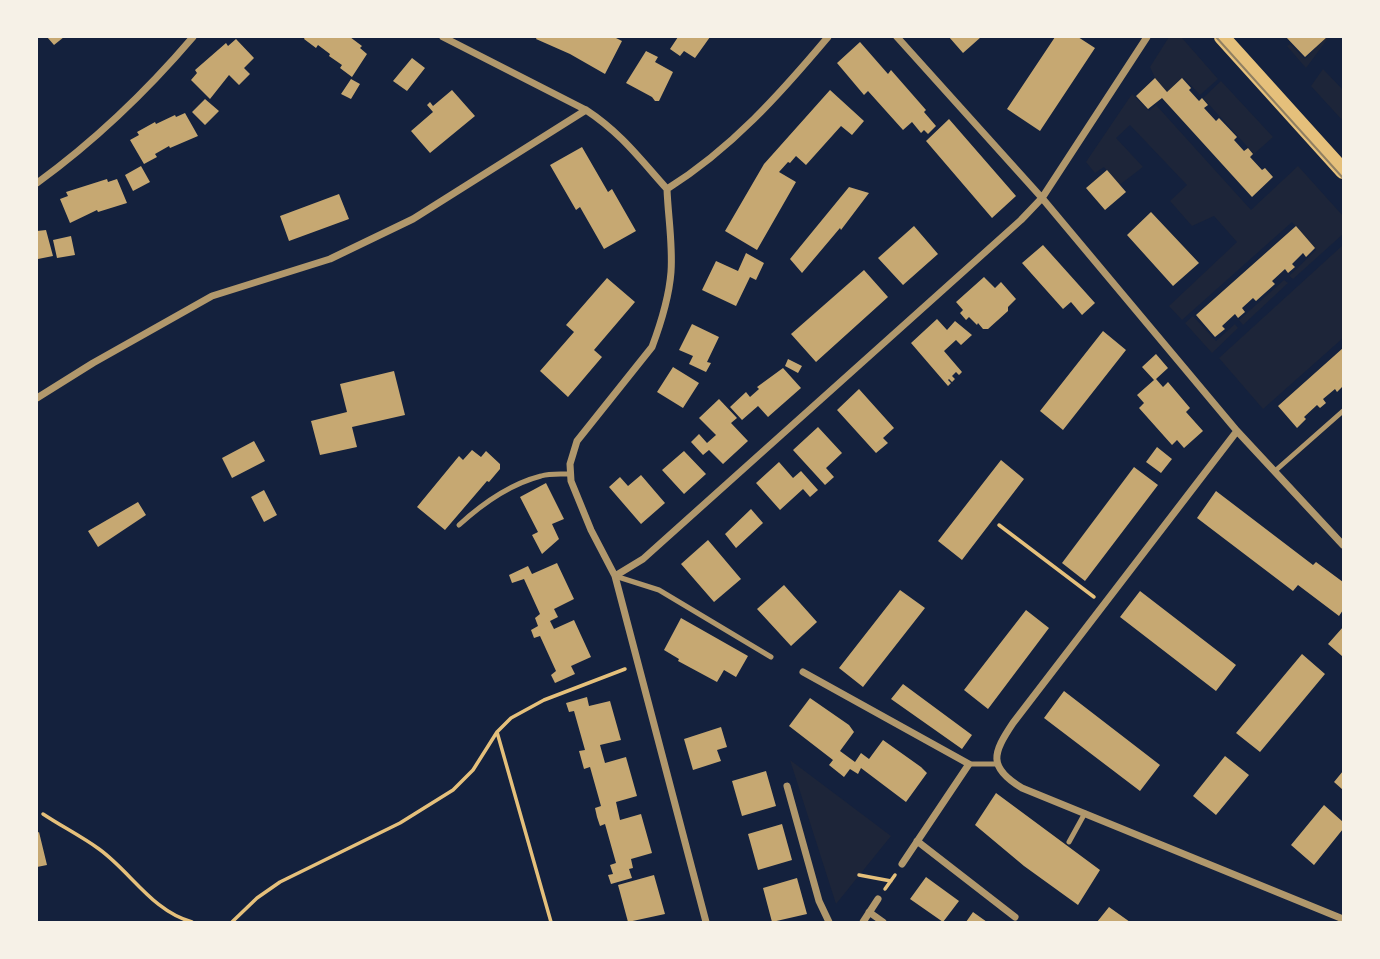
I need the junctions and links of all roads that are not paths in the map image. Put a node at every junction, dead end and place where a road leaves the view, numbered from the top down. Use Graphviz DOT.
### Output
graph roads {
  1 [pos="193,37"];
  2 [pos="443,37"];
  3 [pos="828,37"];
  4 [pos="897,37"];
  5 [pos="1147,37"];
  6 [pos="1222,37"];
  7 [pos="586,110"];
  8 [pos="1343,171"];
  9 [pos="37,183"];
  10 [pos="667,189"];
  11 [pos="1042,198"];
  12 [pos="37,398"];
  13 [pos="1343,411"];
  14 [pos="1237,431"];
  15 [pos="1275,471"];
  16 [pos="570,474"];
  17 [pos="459,525"];
  18 [pos="1343,545"];
  19 [pos="615,576"];
  20 [pos="771,657"];
  21 [pos="803,672"];
  22 [pos="969,764"];
  23 [pos="996,764"];
  24 [pos="787,786"];
  25 [pos="1085,813"];
  26 [pos="917,841"];
  27 [pos="1069,842"];
  28 [pos="902,864"];
  29 [pos="878,899"];
  30 [pos="869,912"];
  31 [pos="1015,917"];
  32 [pos="1343,919"];
  33 [pos="706,922"];
  34 [pos="829,922"];
  35 [pos="863,922"];
  36 [pos="883,922"];
  1 -- 9 [label="street"];
  2 -- 7 [label="street"];
  3 -- 10 [label="street"];
  4 -- 11 [label="street"];
  5 -- 11 [label="street"];
  6 -- 8 [label="main road"];
  7 -- 10 [label="street"];
  7 -- 12 [label="street"];
  10 -- 16 [label="street"];
  11 -- 14 [label="street"];
  11 -- 19 [label="street"];
  13 -- 15 [label="lane"];
  14 -- 15 [label="street"];
  14 -- 23 [label="street"];
  15 -- 18 [label="street"];
  16 -- 17 [label="lane"];
  16 -- 19 [label="street"];
  19 -- 20 [label="lane"];
  19 -- 33 [label="street"];
  21 -- 22 [label="street"];
  22 -- 23 [label="lane"];
  22 -- 26 [label="street"];
  23 -- 25 [label="street"];
  24 -- 34 [label="street"];
  25 -- 27 [label="lane"];
  25 -- 32 [label="street"];
  26 -- 28 [label="street"];
  26 -- 31 [label="street"];
  29 -- 30 [label="street"];
  30 -- 35 [label="street"];
  30 -- 36 [label="street"];
}
